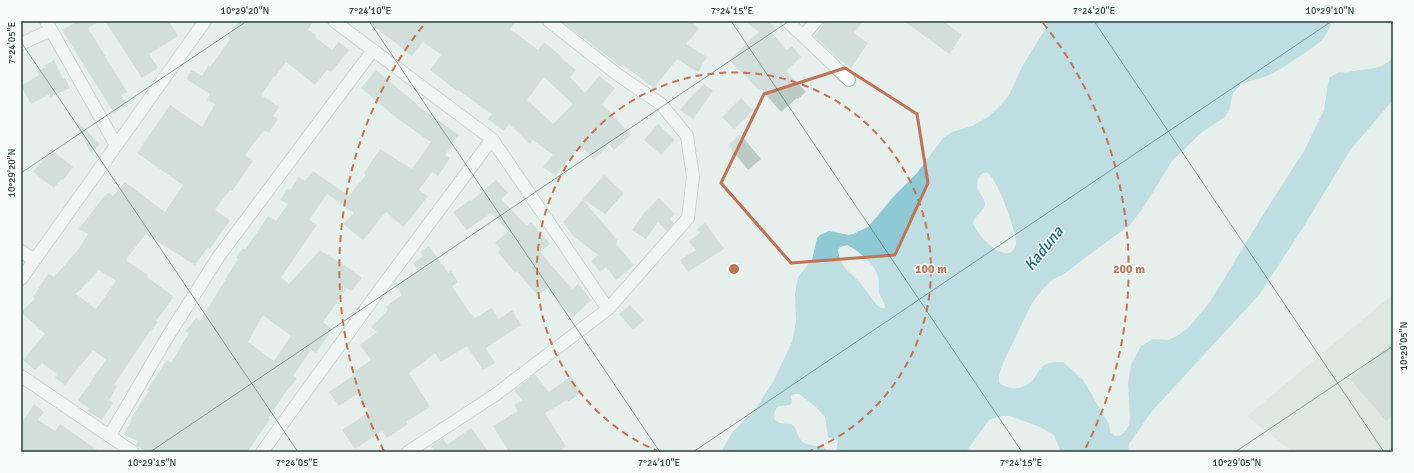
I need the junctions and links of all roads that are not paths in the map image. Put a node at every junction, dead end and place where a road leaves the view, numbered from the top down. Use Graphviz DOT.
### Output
graph roads {
  1 [pos="205,21"];
  2 [pos="334,21"];
  3 [pos="549,21"];
  4 [pos="787,21"];
  5 [pos="816,21"];
  6 [pos="49,26"];
  7 [pos="802,35"];
  8 [pos="21,44"];
  9 [pos="373,50"];
  10 [pos="849,80"];
  11 [pos="492,139"];
  12 [pos="116,145"];
  13 [pos="21,251"];
  14 [pos="34,260"];
  15 [pos="21,279"];
  16 [pos="608,309"];
  17 [pos="21,376"];
  18 [pos="110,435"];
  19 [pos="133,452"];
  20 [pos="262,452"];
  21 [pos="408,452"];
  1 -- 12 [label="street"];
  2 -- 9 [label="street"];
  3 -- 16 [label="street"];
  4 -- 7 [label="street"];
  5 -- 7 [label="street"];
  6 -- 8 [label="street"];
  6 -- 12 [label="street"];
  7 -- 10 [label="street"];
  9 -- 11 [label="street"];
  9 -- 18 [label="street"];
  11 -- 16 [label="street"];
  11 -- 20 [label="street"];
  12 -- 14 [label="street"];
  13 -- 14 [label="street"];
  14 -- 15 [label="street"];
  16 -- 21 [label="street"];
  17 -- 18 [label="street"];
  18 -- 19 [label="street"];
}
